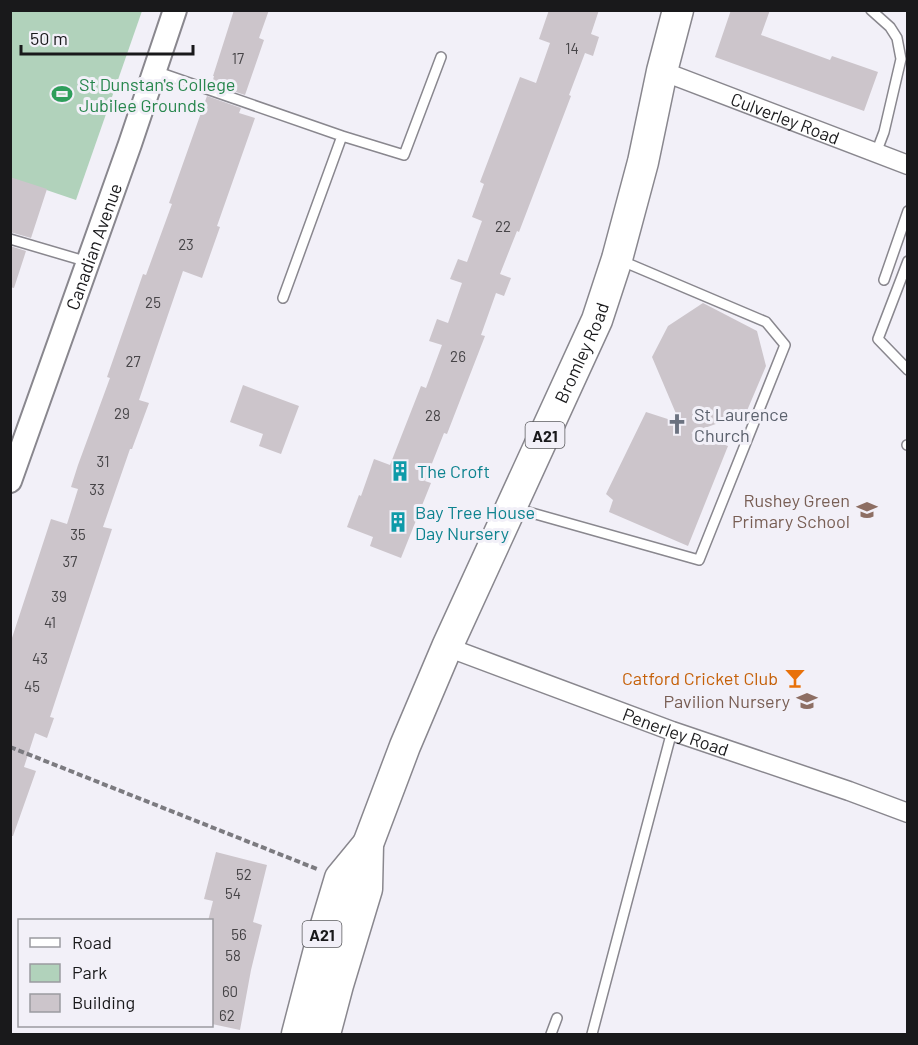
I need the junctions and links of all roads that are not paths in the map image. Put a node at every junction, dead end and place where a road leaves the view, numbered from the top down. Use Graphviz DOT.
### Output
graph roads {
  1 [pos="175,10"];
  2 [pos="678,10"];
  3 [pos="871,10"];
  4 [pos="441,57"];
  5 [pos="155,71"];
  6 [pos="662,71"];
  7 [pos="342,136"];
  8 [pos="876,153"];
  9 [pos="908,165"];
  10 [pos="908,211"];
  11 [pos="10,239"];
  12 [pos="617,259"];
  13 [pos="908,261"];
  14 [pos="88,262"];
  15 [pos="884,280"];
  16 [pos="283,298"];
  17 [pos="908,370"];
  18 [pos="10,481"];
  19 [pos="512,507"];
  20 [pos="447,648"];
  21 [pos="672,731"];
  22 [pos="908,813"];
  23 [pos="368,844"];
  24 [pos="557,1018"];
  25 [pos="297,1035"];
  26 [pos="325,1035"];
  27 [pos="551,1035"];
  28 [pos="592,1035"];
  1 -- 5 [label="street, Canadian Avenue"];
  2 -- 6 [label="highway, Bromley Road / A21"];
  3 -- 8 [label="lane"];
  4 -- 7 [label="lane"];
  5 -- 7 [label="lane"];
  5 -- 14 [label="street, Canadian Avenue"];
  6 -- 8 [label="street, Culverley Road"];
  6 -- 12 [label="highway, Bromley Road / A21"];
  7 -- 16 [label="lane"];
  8 -- 9 [label="street, Culverley Road"];
  10 -- 15 [label="lane"];
  11 -- 14 [label="lane"];
  12 -- 19 [label="highway, Bromley Road / A21"];
  12 -- 19 [label="lane"];
  13 -- 17 [label="lane"];
  14 -- 18 [label="street, Canadian Avenue"];
  19 -- 20 [label="highway, Bromley Road / A21"];
  20 -- 21 [label="street, Penerley Road"];
  20 -- 23 [label="highway, Bromley Road / A21"];
  21 -- 22 [label="street, Penerley Road"];
  21 -- 28 [label="lane"];
  23 -- 25 [label="highway, Bromley Road / A21"];
  23 -- 26 [label="highway, Bromley Road / A21"];
  24 -- 27 [label="lane"];
}
